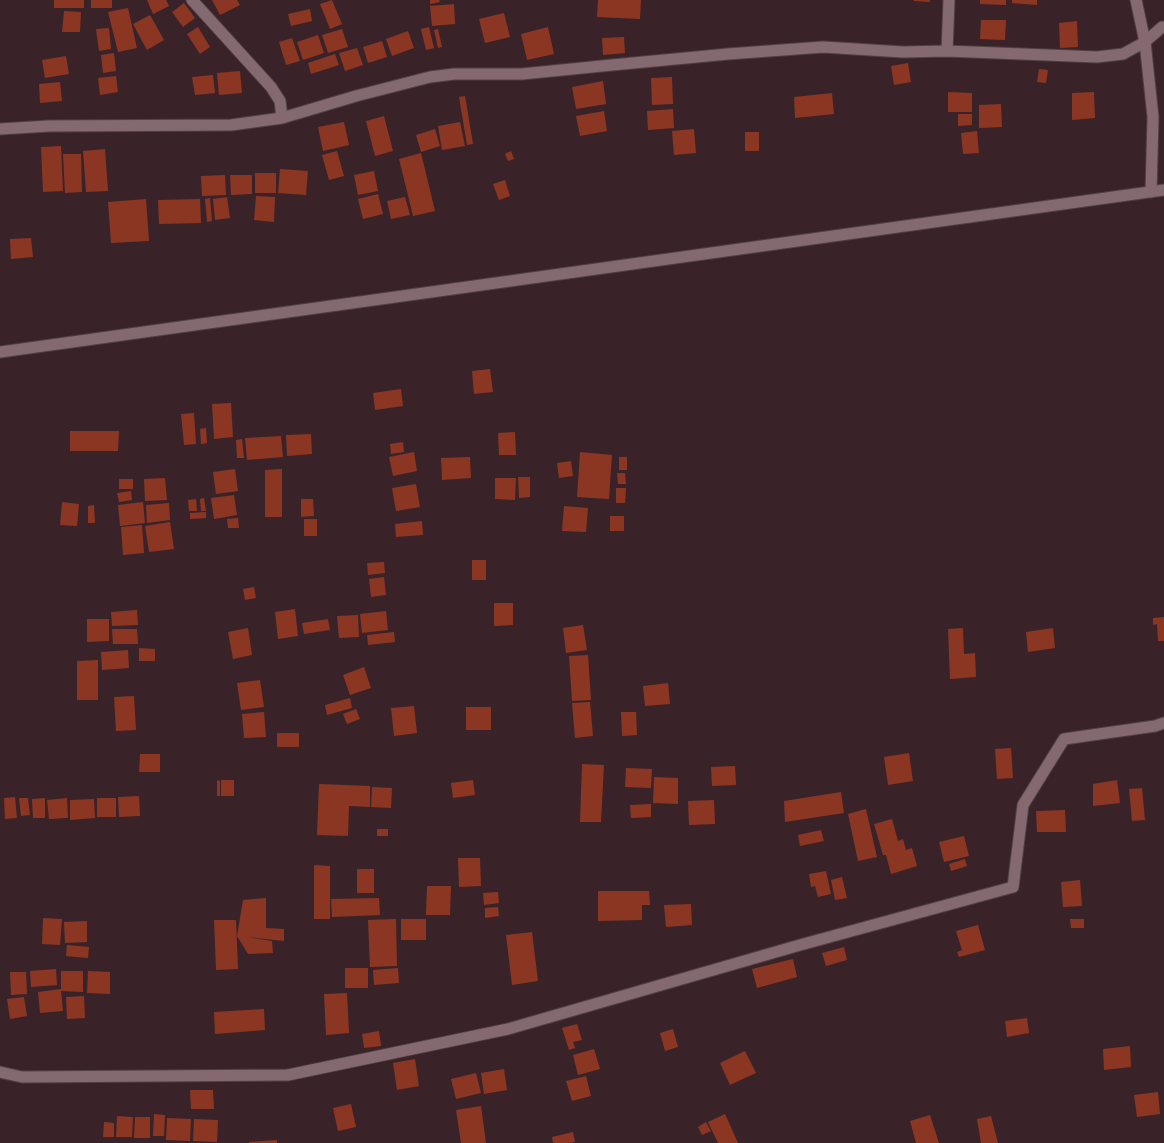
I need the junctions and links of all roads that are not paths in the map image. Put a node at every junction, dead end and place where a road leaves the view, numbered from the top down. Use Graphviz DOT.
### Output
graph roads {
  1 [pos="192,0"];
  2 [pos="949,0"];
  3 [pos="1136,0"];
  4 [pos="1164,27"];
  5 [pos="1145,42"];
  6 [pos="947,52"];
  7 [pos="282,118"];
  8 [pos="0,129"];
  9 [pos="1164,190"];
  10 [pos="1151,192"];
  11 [pos="0,352"];
  12 [pos="1164,723"];
  13 [pos="0,1072"];
  1 -- 7 [label="street"];
  2 -- 6 [label="street"];
  3 -- 5 [label="street"];
  4 -- 5 [label="street"];
  5 -- 6 [label="street"];
  5 -- 10 [label="street"];
  6 -- 7 [label="street"];
  7 -- 8 [label="street"];
  9 -- 10 [label="street"];
  10 -- 11 [label="street"];
  12 -- 13 [label="street"];
}
